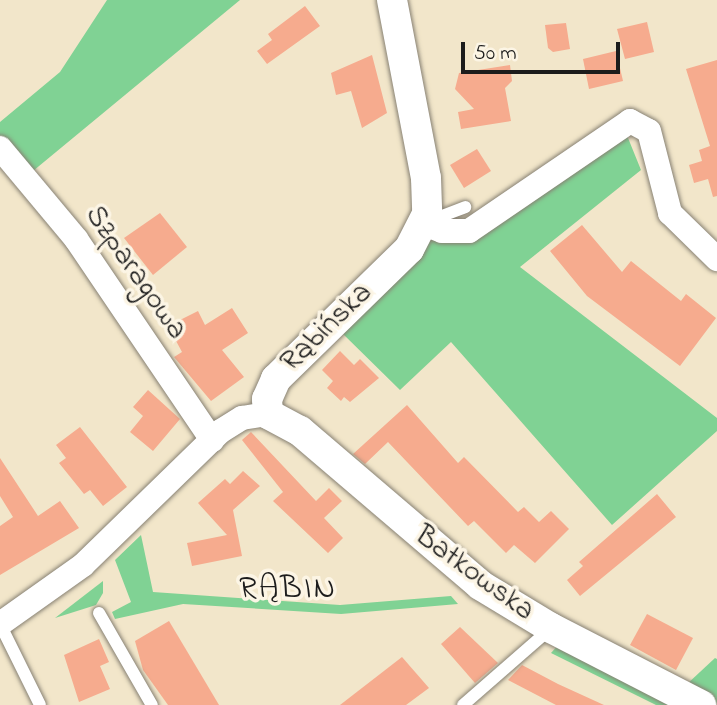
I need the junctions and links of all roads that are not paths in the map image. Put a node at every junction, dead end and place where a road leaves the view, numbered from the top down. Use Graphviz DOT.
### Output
graph roads {
  1 [pos="392,0"];
  2 [pos="0,148"];
  3 [pos="465,207"];
  4 [pos="426,219"];
  5 [pos="717,259"];
  6 [pos="268,414"];
  7 [pos="212,440"];
  8 [pos="99,613"];
  9 [pos="0,624"];
  10 [pos="551,628"];
  11 [pos="40,705"];
  12 [pos="152,705"];
  13 [pos="463,705"];
  14 [pos="701,705"];
  1 -- 4 [label="street"];
  2 -- 7 [label="street, Szparagowa"];
  3 -- 4 [label="lane"];
  4 -- 5 [label="street"];
  4 -- 6 [label="street, Rąbińska"];
  6 -- 7 [label="street"];
  6 -- 10 [label="street, Batkowska"];
  7 -- 9 [label="street"];
  8 -- 12 [label="lane"];
  9 -- 11 [label="lane"];
  10 -- 13 [label="lane"];
  10 -- 14 [label="street, Batkowska"];
}
